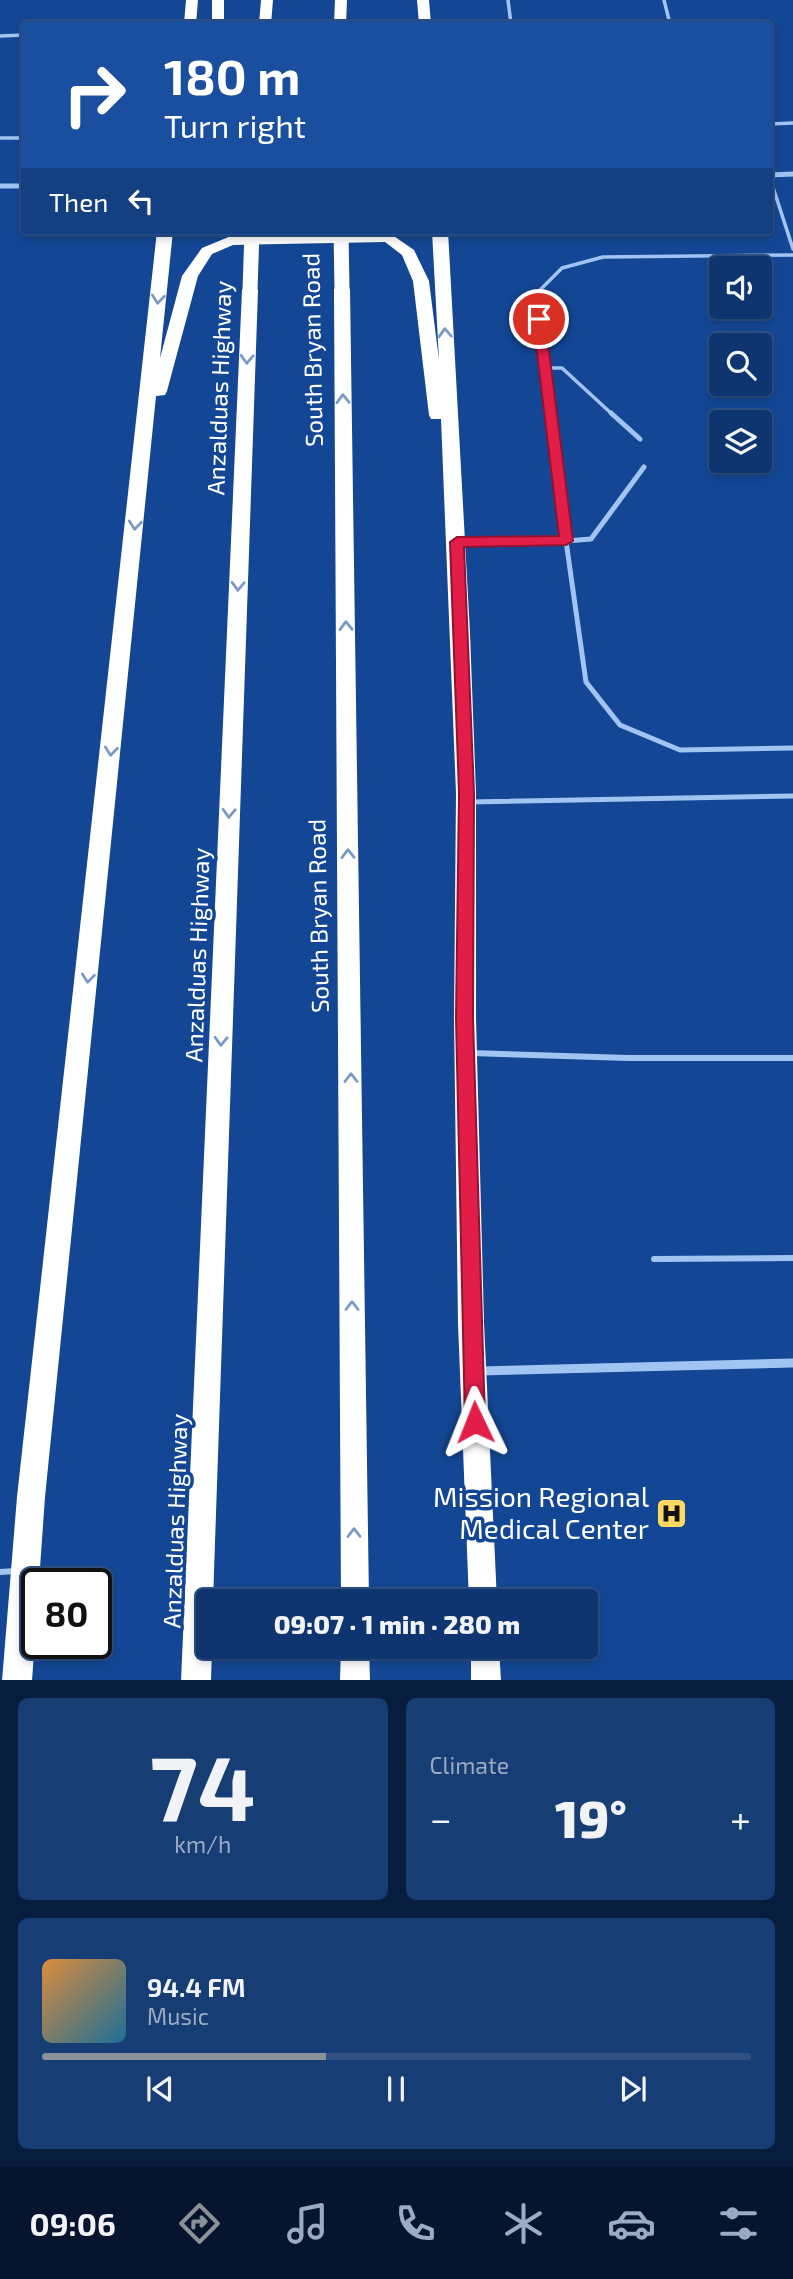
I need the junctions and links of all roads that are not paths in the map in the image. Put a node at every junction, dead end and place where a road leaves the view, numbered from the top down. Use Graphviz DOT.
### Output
graph roads {
  1 [pos="192,0"];
  2 [pos="218,0"];
  3 [pos="267,0"];
  4 [pos="341,0"];
  5 [pos="508,0"];
  6 [pos="664,0"];
  7 [pos="190,21"];
  8 [pos="218,21"];
  9 [pos="265,21"];
  10 [pos="340,21"];
  11 [pos="511,21"];
  12 [pos="669,21"];
  13 [pos="21,35"];
  14 [pos="0,36"];
  15 [pos="793,123"];
  16 [pos="773,124"];
  17 [pos="0,138"];
  18 [pos="21,138"];
  19 [pos="793,174"];
  20 [pos="773,176"];
  21 [pos="0,186"];
  22 [pos="21,186"];
  23 [pos="773,186"];
  24 [pos="165,235"];
  25 [pos="252,235"];
  26 [pos="341,235"];
  27 [pos="440,235"];
  28 [pos="793,249"];
  29 [pos="793,255"];
  30 [pos="545,368"];
  31 [pos="640,439"];
  32 [pos="142,456"];
  33 [pos="644,467"];
  34 [pos="456,513"];
  35 [pos="566,541"];
  36 [pos="457,542"];
  37 [pos="793,748"];
  38 [pos="793,796"];
  39 [pos="466,802"];
  40 [pos="466,1053"];
  41 [pos="793,1058"];
  42 [pos="793,1258"];
  43 [pos="654,1259"];
  44 [pos="793,1363"];
  45 [pos="473,1371"];
  46 [pos="25,1568"];
  47 [pos="21,1570"];
  48 [pos="0,1572"];
  49 [pos="355,1589"];
  50 [pos="482,1589"];
  51 [pos="21,1626"];
  52 [pos="355,1659"];
  53 [pos="485,1659"];
  54 [pos="17,1680"];
  55 [pos="196,1680"];
  56 [pos="355,1680"];
  57 [pos="486,1680"];
  1 -- 7 [label="highway"];
  2 -- 8 [label="highway"];
  3 -- 9 [label="highway"];
  4 -- 10 [label="highway"];
  5 -- 11 [label="lane"];
  6 -- 12 [label="lane"];
  13 -- 14 [label="lane"];
  15 -- 16 [label="lane"];
  17 -- 18 [label="lane"];
  19 -- 20 [label="street"];
  21 -- 22 [label="street"];
  23 -- 28 [label="lane"];
  24 -- 32 [label="highway, one-way"];
  25 -- 55 [label="highway, Anzalduas Highway, one-way, bridge"];
  49 -- 26 [label="highway, South Bryan Road, one-way, bridge"];
  34 -- 27 [label="highway, one-way"];
  29 -- 30 [label="lane"];
  30 -- 31 [label="lane"];
  30 -- 35 [label="lane"];
  32 -- 34 [label="highway"];
  32 -- 46 [label="highway, one-way"];
  33 -- 35 [label="lane"];
  34 -- 36 [label="highway"];
  35 -- 36 [label="lane"];
  35 -- 37 [label="lane"];
  36 -- 39 [label="highway"];
  38 -- 39 [label="lane"];
  39 -- 40 [label="highway"];
  40 -- 41 [label="lane"];
  40 -- 45 [label="highway"];
  42 -- 43 [label="lane"];
  44 -- 45 [label="street"];
  45 -- 50 [label="highway"];
  47 -- 48 [label="lane"];
  51 -- 54 [label="highway"];
  52 -- 56 [label="highway"];
  53 -- 57 [label="highway"];
}
